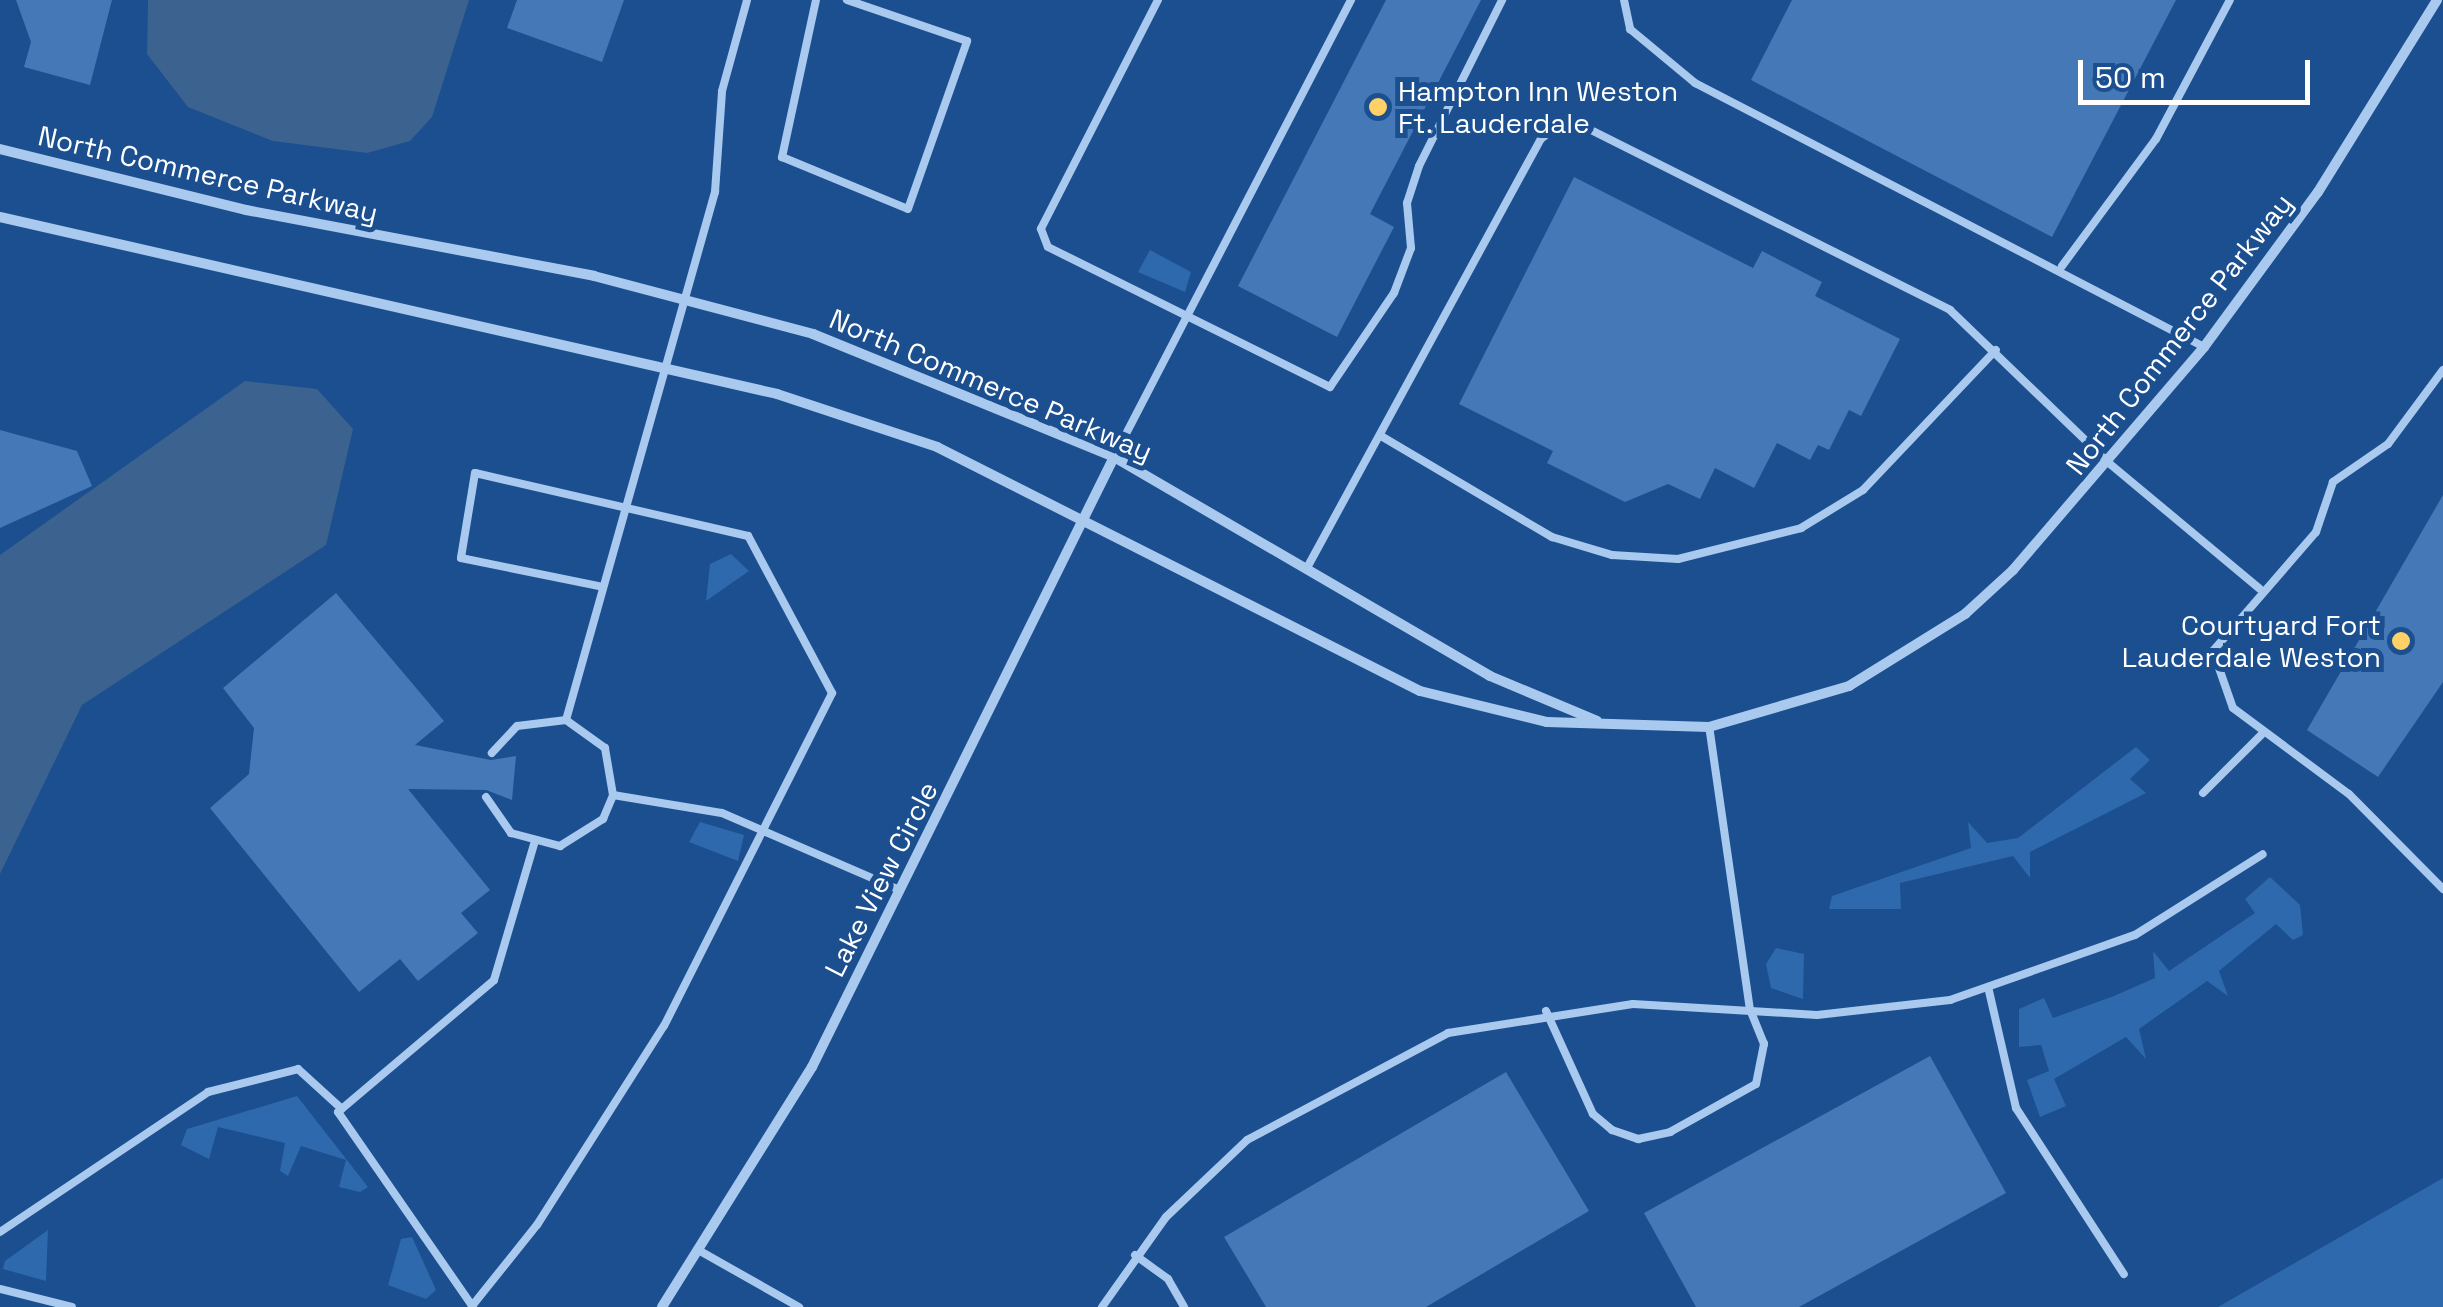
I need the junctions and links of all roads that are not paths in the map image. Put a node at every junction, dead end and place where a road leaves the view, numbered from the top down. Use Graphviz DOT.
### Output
graph roads {
  1 [pos="747,0"];
  2 [pos="816,0"];
  3 [pos="847,0"];
  4 [pos="1158,0"];
  5 [pos="1350,0"];
  6 [pos="1502,0"];
  7 [pos="1624,0"];
  8 [pos="2230,0"];
  9 [pos="2437,0"];
  10 [pos="0,149"];
  11 [pos="0,217"];
  12 [pos="2062,266"];
  13 [pos="682,297"];
  14 [pos="1183,316"];
  15 [pos="2204,348"];
  16 [pos="1996,350"];
  17 [pos="668,369"];
  18 [pos="2443,370"];
  19 [pos="1380,436"];
  20 [pos="1114,457"];
  21 [pos="2110,464"];
  22 [pos="622,501"];
  23 [pos="1086,517"];
  24 [pos="1308,566"];
  25 [pos="599,586"];
  26 [pos="2260,589"];
  27 [pos="566,720"];
  28 [pos="1709,727"];
  29 [pos="1622,728"];
  30 [pos="2262,734"];
  31 [pos="492,753"];
  32 [pos="2203,793"];
  33 [pos="613,795"];
  34 [pos="486,797"];
  35 [pos="765,832"];
  36 [pos="534,844"];
  37 [pos="2264,854"];
  38 [pos="2443,889"];
  39 [pos="901,891"];
  40 [pos="1988,991"];
  41 [pos="1750,1010"];
  42 [pos="1546,1011"];
  43 [pos="342,1109"];
  44 [pos="0,1232"];
  45 [pos="700,1251"];
  46 [pos="1135,1255"];
  47 [pos="2124,1274"];
  48 [pos="0,1290"];
  49 [pos="472,1306"];
  50 [pos="72,1307"];
  51 [pos="662,1307"];
  52 [pos="798,1307"];
  53 [pos="1102,1307"];
  54 [pos="1184,1307"];
  1 -- 13 [label="lane"];
  2 -- 3 [label="lane"];
  4 -- 14 [label="lane"];
  5 -- 14 [label="lane"];
  6 -- 14 [label="lane"];
  7 -- 12 [label="lane"];
  8 -- 12 [label="lane"];
  9 -- 15 [label="street, North Commerce Parkway"];
  10 -- 13 [label="street, North Commerce Parkway"];
  11 -- 17 [label="street, North Commerce Parkway"];
  12 -- 15 [label="lane"];
  13 -- 17 [label="lane"];
  13 -- 20 [label="street, North Commerce Parkway"];
  14 -- 20 [label="lane"];
  15 -- 21 [label="street, North Commerce Parkway"];
  16 -- 19 [label="lane"];
  16 -- 19 [label="lane"];
  16 -- 21 [label="lane"];
  17 -- 22 [label="lane"];
  17 -- 23 [label="street, North Commerce Parkway"];
  18 -- 26 [label="lane"];
  19 -- 24 [label="lane"];
  20 -- 23 [label="street, Lake View Circle"];
  20 -- 24 [label="street, North Commerce Parkway"];
  21 -- 26 [label="lane"];
  21 -- 28 [label="street, North Commerce Parkway"];
  22 -- 25 [label="lane"];
  22 -- 25 [label="lane"];
  22 -- 35 [label="lane"];
  23 -- 29 [label="street, North Commerce Parkway"];
  23 -- 39 [label="street, Lake View Circle"];
  24 -- 29 [label="street, North Commerce Parkway"];
  25 -- 27 [label="lane"];
  26 -- 30 [label="lane"];
  27 -- 31 [label="lane"];
  27 -- 33 [label="lane"];
  28 -- 29 [label="street, North Commerce Parkway"];
  28 -- 41 [label="lane"];
  30 -- 32 [label="lane"];
  30 -- 38 [label="lane"];
  33 -- 35 [label="lane"];
  33 -- 36 [label="lane"];
  34 -- 36 [label="lane"];
  35 -- 39 [label="lane"];
  35 -- 49 [label="lane"];
  36 -- 43 [label="lane"];
  37 -- 40 [label="lane"];
  39 -- 45 [label="street, Lake View Circle"];
  40 -- 41 [label="lane"];
  40 -- 47 [label="lane"];
  41 -- 42 [label="lane"];
  41 -- 42 [label="lane"];
  42 -- 46 [label="lane"];
  43 -- 44 [label="lane"];
  43 -- 49 [label="lane"];
  45 -- 51 [label="street, Lake View Circle"];
  45 -- 52 [label="lane"];
  46 -- 53 [label="lane"];
  46 -- 54 [label="lane"];
  48 -- 50 [label="lane"];
}
